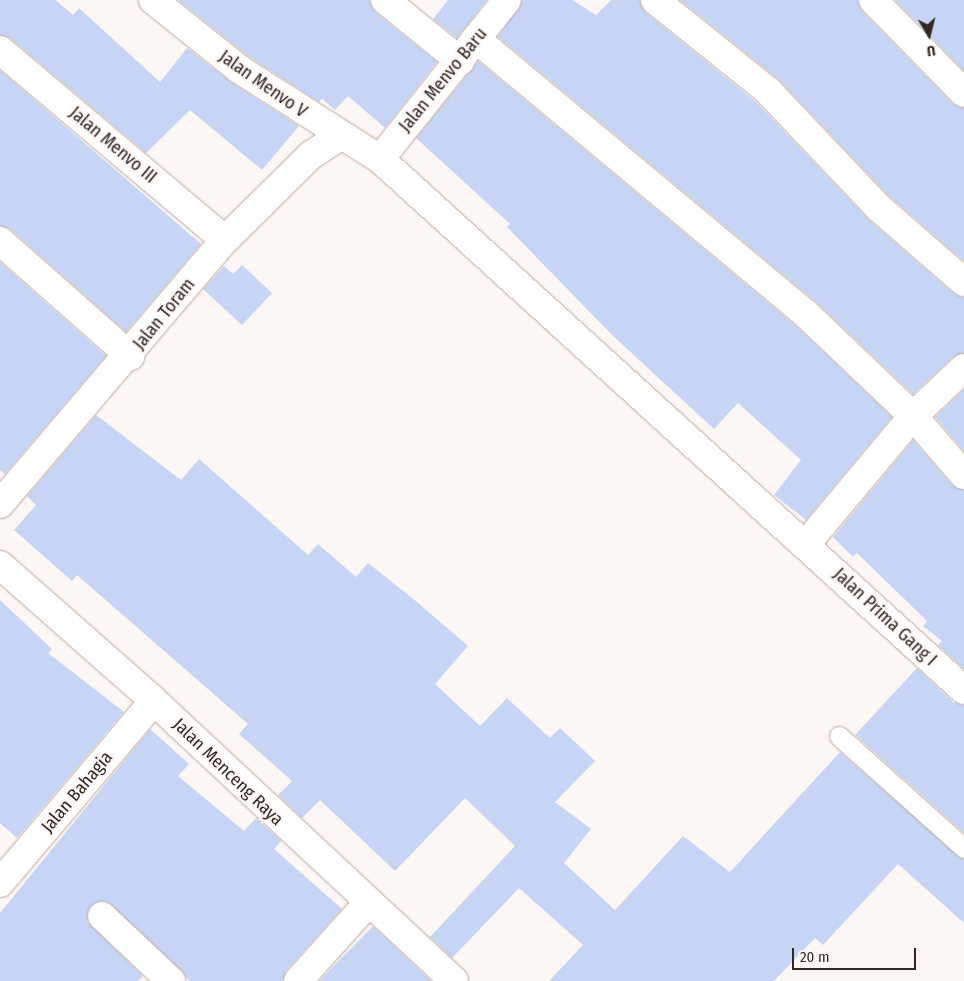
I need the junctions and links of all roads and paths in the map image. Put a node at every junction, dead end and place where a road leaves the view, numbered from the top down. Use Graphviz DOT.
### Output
graph roads {
  1 [pos="152,0"];
  2 [pos="385,0"];
  3 [pos="506,0"];
  4 [pos="655,0"];
  5 [pos="873,0"];
  6 [pos="476,39"];
  7 [pos="0,50"];
  8 [pos="460,61"];
  9 [pos="964,93"];
  10 [pos="340,136"];
  11 [pos="380,159"];
  12 [pos="225,240"];
  13 [pos="0,241"];
  14 [pos="964,282"];
  15 [pos="130,356"];
  16 [pos="964,368"];
  17 [pos="913,416"];
  18 [pos="964,476"];
  19 [pos="0,504"];
  20 [pos="806,544"];
  21 [pos="0,565"];
  22 [pos="964,690"];
  23 [pos="154,701"];
  24 [pos="839,736"];
  25 [pos="964,848"];
  26 [pos="0,883"];
  27 [pos="367,904"];
  28 [pos="102,916"];
  29 [pos="166,979"];
  30 [pos="298,981"];
  31 [pos="454,981"];
  1 -- 10 [label="street, Jalan Menvo V"];
  2 -- 8 [label="street"];
  3 -- 6 [label="street, Jalan Menvo Baru"];
  4 -- 14 [label="street"];
  5 -- 9 [label="street"];
  6 -- 8 [label="street, Jalan Menvo Baru"];
  6 -- 17 [label="street"];
  7 -- 12 [label="street, Jalan Menvo III"];
  8 -- 11 [label="street, Jalan Menvo Baru"];
  10 -- 11 [label="street, Jalan Menvo V"];
  10 -- 12 [label="street, Jalan Toram"];
  11 -- 20 [label="street, Jalan Prima Gang I"];
  12 -- 15 [label="street, Jalan Toram"];
  13 -- 15 [label="street"];
  15 -- 19 [label="street, Jalan Toram"];
  16 -- 17 [label="street"];
  17 -- 18 [label="street"];
  17 -- 20 [label="street"];
  20 -- 22 [label="street, Jalan Prima Gang I"];
  21 -- 23 [label="street, Jalan Menceng Raya"];
  23 -- 26 [label="street, Jalan Bahagia"];
  23 -- 27 [label="street, Jalan Menceng Raya"];
  24 -- 25 [label="lane"];
  27 -- 30 [label="street"];
  27 -- 31 [label="street, Jalan Menceng Raya"];
  28 -- 29 [label="street"];
}
